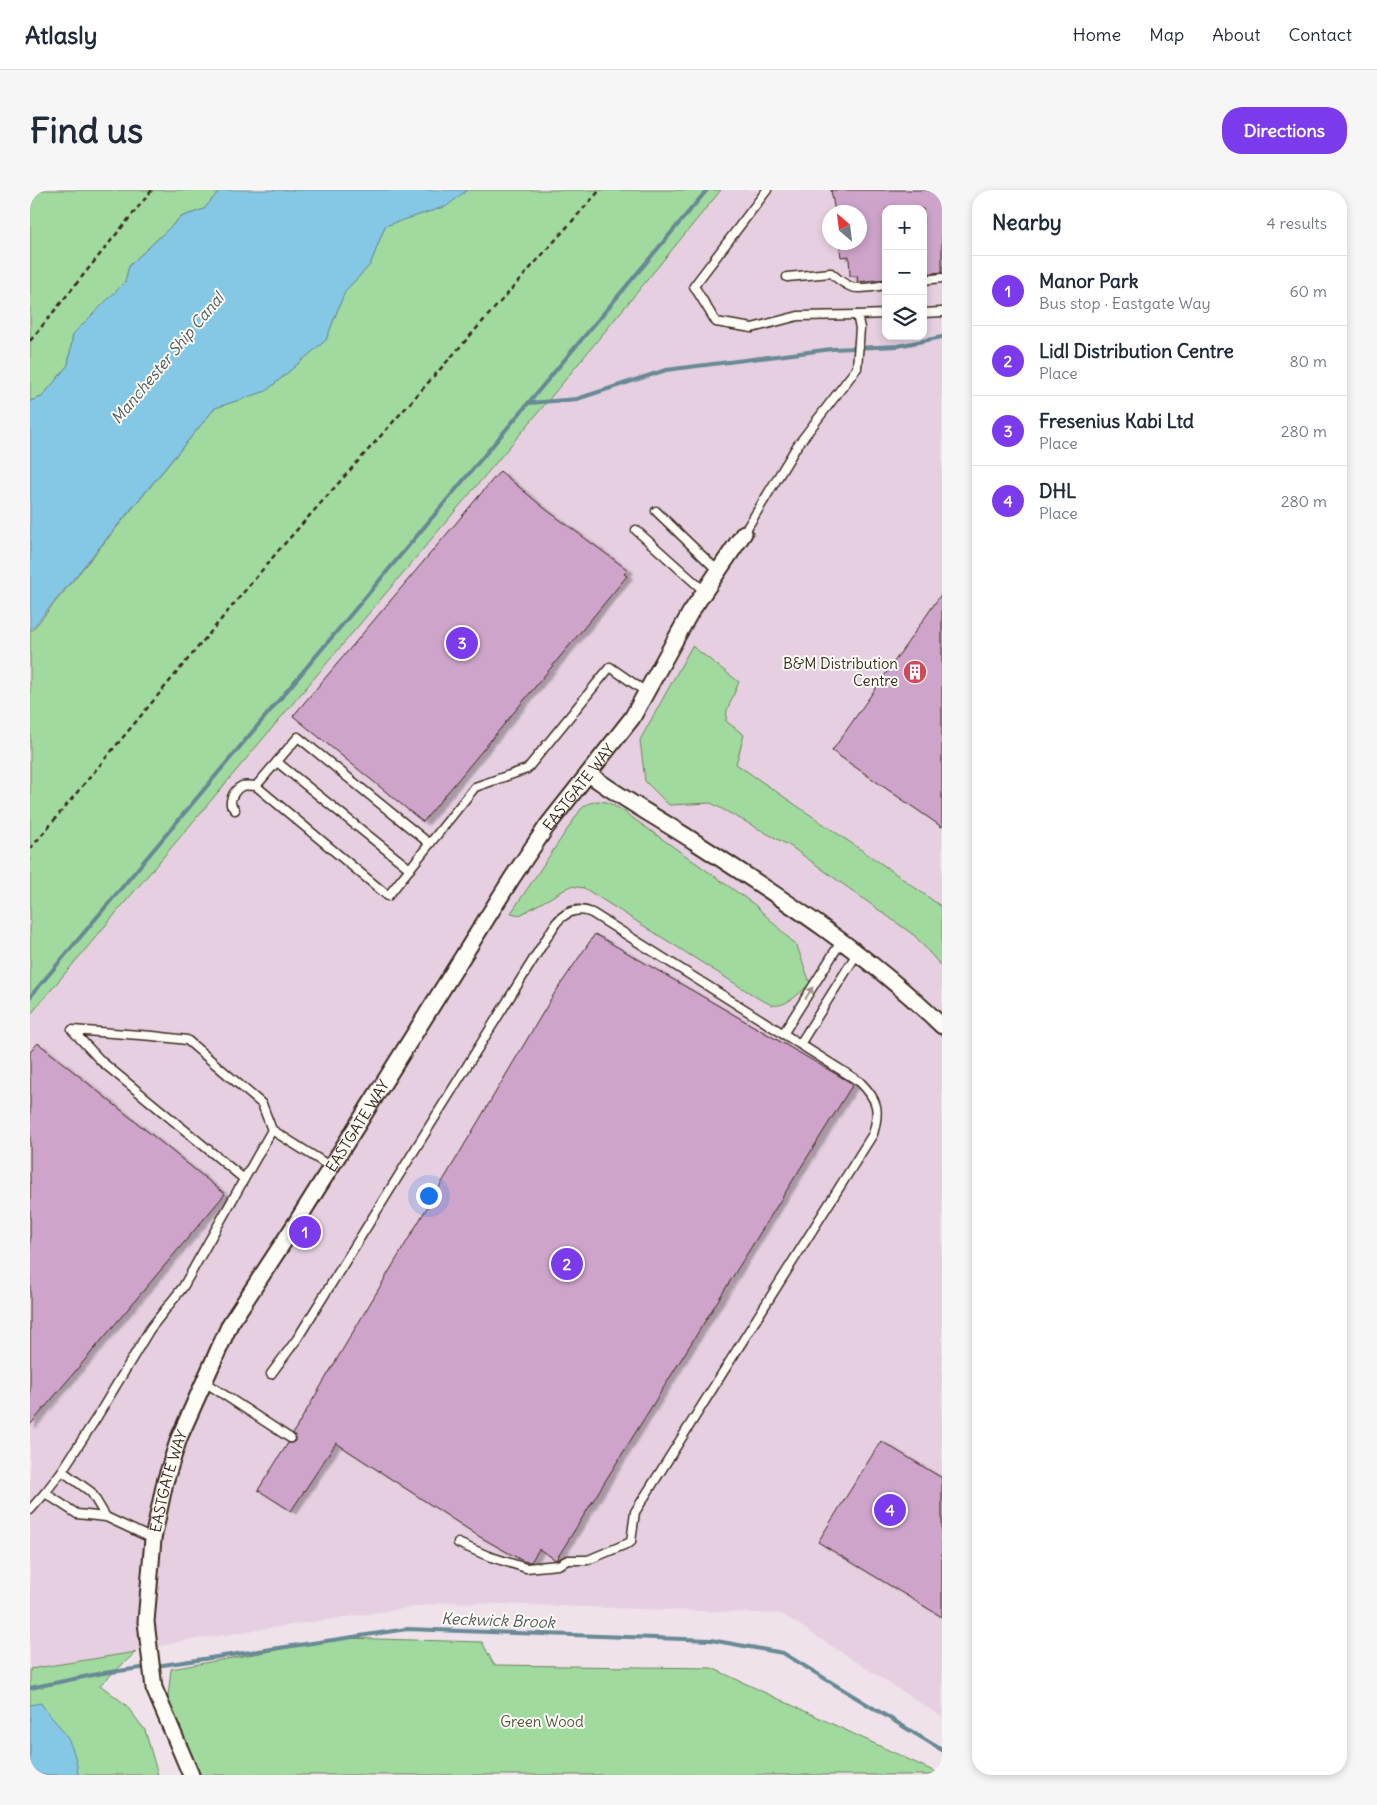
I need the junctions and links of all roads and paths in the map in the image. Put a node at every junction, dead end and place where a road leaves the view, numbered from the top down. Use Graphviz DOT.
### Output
graph roads {
  1 [pos="152,190"];
  2 [pos="600,190"];
  3 [pos="767,190"];
  4 [pos="787,276"];
  5 [pos="942,278"];
  6 [pos="927,280"];
  7 [pos="882,286"];
  8 [pos="942,312"];
  9 [pos="927,313"];
  10 [pos="882,314"];
  11 [pos="857,315"];
  12 [pos="30,341"];
  13 [pos="656,512"];
  14 [pos="636,530"];
  15 [pos="744,533"];
  16 [pos="718,571"];
  17 [pos="704,591"];
  18 [pos="646,692"];
  19 [pos="277,762"];
  20 [pos="589,774"];
  21 [pos="256,786"];
  22 [pos="235,810"];
  23 [pos="430,844"];
  24 [pos="30,849"];
  25 [pos="410,869"];
  26 [pos="842,940"];
  27 [pos="858,952"];
  28 [pos="942,1026"];
  29 [pos="783,1034"];
  30 [pos="800,1044"];
  31 [pos="272,1130"];
  32 [pos="331,1167"];
  33 [pos="244,1179"];
  34 [pos="271,1374"];
  35 [pos="203,1381"];
  36 [pos="290,1438"];
  37 [pos="62,1471"];
  38 [pos="45,1493"];
  39 [pos="30,1510"];
  40 [pos="106,1517"];
  41 [pos="153,1539"];
  42 [pos="458,1543"];
  43 [pos="191,1775"];
  1 -- 12 [label="path"];
  2 -- 24 [label="path"];
  3 -- 11 [label="lane"];
  4 -- 7 [label="lane"];
  5 -- 6 [label="lane"];
  8 -- 9 [label="lane"];
  10 -- 11 [label="lane"];
  11 -- 15 [label="lane"];
  13 -- 16 [label="lane"];
  14 -- 17 [label="lane"];
  15 -- 16 [label="street, EASTGATE WAY"];
  16 -- 17 [label="street, EASTGATE WAY"];
  17 -- 18 [label="street, EASTGATE WAY"];
  18 -- 20 [label="street, EASTGATE WAY"];
  18 -- 23 [label="lane"];
  19 -- 21 [label="lane"];
  19 -- 23 [label="lane"];
  19 -- 25 [label="lane"];
  20 -- 26 [label="street"];
  20 -- 32 [label="street, EASTGATE WAY"];
  21 -- 22 [label="lane"];
  21 -- 25 [label="lane"];
  23 -- 25 [label="lane"];
  26 -- 27 [label="street"];
  29 -- 26 [label="lane, one-way"];
  27 -- 28 [label="street"];
  27 -- 30 [label="lane"];
  29 -- 30 [label="lane"];
  29 -- 34 [label="lane"];
  30 -- 42 [label="lane"];
  31 -- 32 [label="lane"];
  31 -- 33 [label="lane"];
  31 -- 33 [label="lane"];
  32 -- 35 [label="street, EASTGATE WAY"];
  33 -- 37 [label="lane"];
  35 -- 36 [label="lane"];
  35 -- 41 [label="street, EASTGATE WAY"];
  37 -- 38 [label="lane"];
  37 -- 40 [label="lane"];
  38 -- 39 [label="lane"];
  38 -- 40 [label="lane"];
  40 -- 41 [label="lane"];
  41 -- 43 [label="street, EASTGATE WAY"];
}
